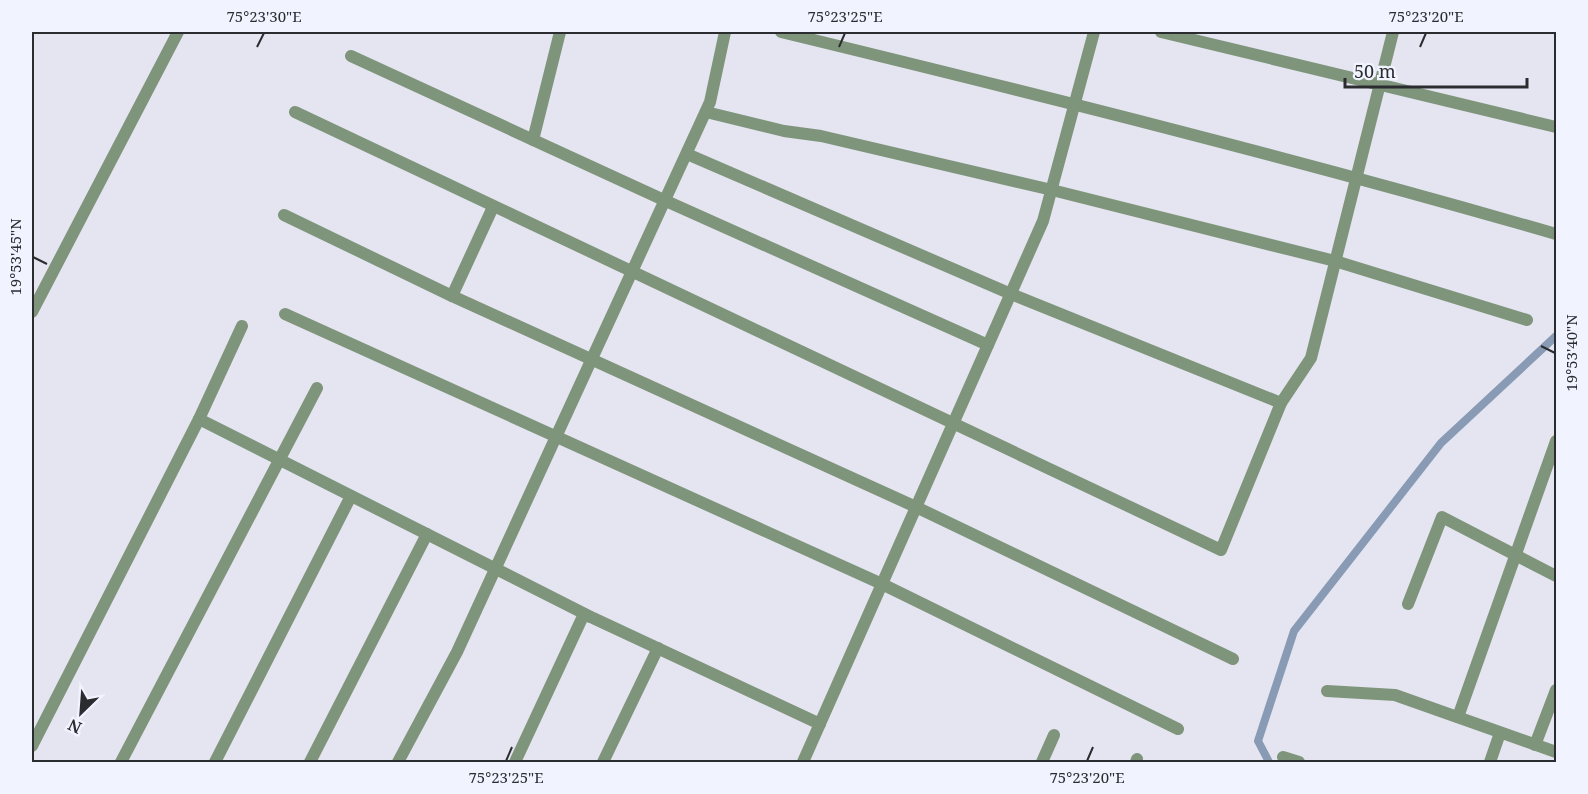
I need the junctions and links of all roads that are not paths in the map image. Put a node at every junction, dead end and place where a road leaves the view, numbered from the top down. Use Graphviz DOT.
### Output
graph roads {
  1 [pos="178,32"];
  2 [pos="560,32"];
  3 [pos="725,32"];
  4 [pos="782,32"];
  5 [pos="1094,32"];
  6 [pos="1161,32"];
  7 [pos="1393,32"];
  8 [pos="351,56"];
  9 [pos="1380,85"];
  10 [pos="1075,103"];
  11 [pos="295,112"];
  12 [pos="706,112"];
  13 [pos="1557,127"];
  14 [pos="534,140"];
  15 [pos="687,154"];
  16 [pos="1357,177"];
  17 [pos="1052,190"];
  18 [pos="666,201"];
  19 [pos="493,207"];
  20 [pos="284,215"];
  21 [pos="1557,234"];
  22 [pos="1335,261"];
  23 [pos="631,273"];
  24 [pos="1011,294"];
  25 [pos="452,296"];
  26 [pos="32,312"];
  27 [pos="285,314"];
  28 [pos="1527,320"];
  29 [pos="242,326"];
  30 [pos="988,345"];
  31 [pos="591,361"];
  32 [pos="317,388"];
  33 [pos="1281,403"];
  34 [pos="199,419"];
  35 [pos="952,425"];
  36 [pos="557,436"];
  37 [pos="1557,441"];
  38 [pos="281,461"];
  39 [pos="351,496"];
  40 [pos="916,507"];
  41 [pos="427,534"];
  42 [pos="1517,556"];
  43 [pos="496,568"];
  44 [pos="1557,576"];
  45 [pos="882,584"];
  46 [pos="1408,604"];
  47 [pos="593,618"];
  48 [pos="658,648"];
  49 [pos="1233,659"];
  50 [pos="1557,690"];
  51 [pos="1327,691"];
  52 [pos="1458,717"];
  53 [pos="820,724"];
  54 [pos="1178,729"];
  55 [pos="1500,733"];
  56 [pos="1054,735"];
  57 [pos="1535,745"];
  58 [pos="32,746"];
  59 [pos="1557,752"];
  60 [pos="1283,757"];
  61 [pos="807,761"];
  62 [pos="121,762"];
  63 [pos="215,762"];
  64 [pos="310,762"];
  65 [pos="398,762"];
  66 [pos="515,762"];
  67 [pos="603,762"];
  68 [pos="1042,762"];
  69 [pos="1299,762"];
  70 [pos="1490,762"];
  1 -- 26 [label="street"];
  2 -- 14 [label="street"];
  3 -- 12 [label="street"];
  4 -- 10 [label="street"];
  5 -- 10 [label="street"];
  6 -- 9 [label="street"];
  7 -- 9 [label="street"];
  8 -- 14 [label="street"];
  9 -- 13 [label="street"];
  9 -- 16 [label="street"];
  10 -- 16 [label="street"];
  10 -- 17 [label="street"];
  11 -- 19 [label="street"];
  12 -- 15 [label="street"];
  12 -- 17 [label="street"];
  14 -- 18 [label="street"];
  15 -- 18 [label="street"];
  15 -- 24 [label="street"];
  16 -- 21 [label="street"];
  16 -- 22 [label="street"];
  17 -- 22 [label="street"];
  17 -- 24 [label="street"];
  18 -- 23 [label="street"];
  18 -- 30 [label="street"];
  19 -- 23 [label="street"];
  19 -- 25 [label="street"];
  20 -- 25 [label="street"];
  22 -- 28 [label="street"];
  22 -- 33 [label="street"];
  23 -- 31 [label="street"];
  23 -- 35 [label="street"];
  24 -- 30 [label="street"];
  24 -- 33 [label="street"];
  25 -- 31 [label="street"];
  27 -- 36 [label="street"];
  29 -- 34 [label="street"];
  30 -- 35 [label="street"];
  31 -- 36 [label="street"];
  31 -- 40 [label="street"];
  32 -- 38 [label="street"];
  33 -- 35 [label="street"];
  34 -- 38 [label="street"];
  34 -- 58 [label="street"];
  35 -- 40 [label="street"];
  36 -- 43 [label="street"];
  36 -- 45 [label="street"];
  37 -- 42 [label="street"];
  38 -- 39 [label="street"];
  38 -- 62 [label="street"];
  39 -- 41 [label="street"];
  39 -- 63 [label="street"];
  40 -- 45 [label="street"];
  40 -- 49 [label="street"];
  41 -- 43 [label="street"];
  41 -- 64 [label="street"];
  42 -- 44 [label="street"];
  42 -- 46 [label="street"];
  42 -- 52 [label="street"];
  43 -- 47 [label="street"];
  43 -- 65 [label="street"];
  45 -- 53 [label="street"];
  45 -- 54 [label="street"];
  47 -- 48 [label="street"];
  47 -- 66 [label="street"];
  48 -- 53 [label="street"];
  48 -- 67 [label="street"];
  50 -- 57 [label="street"];
  51 -- 52 [label="street"];
  52 -- 55 [label="street"];
  53 -- 61 [label="street"];
  55 -- 57 [label="street"];
  55 -- 70 [label="street"];
  56 -- 68 [label="street"];
  57 -- 59 [label="street"];
  60 -- 69 [label="street"];
}
